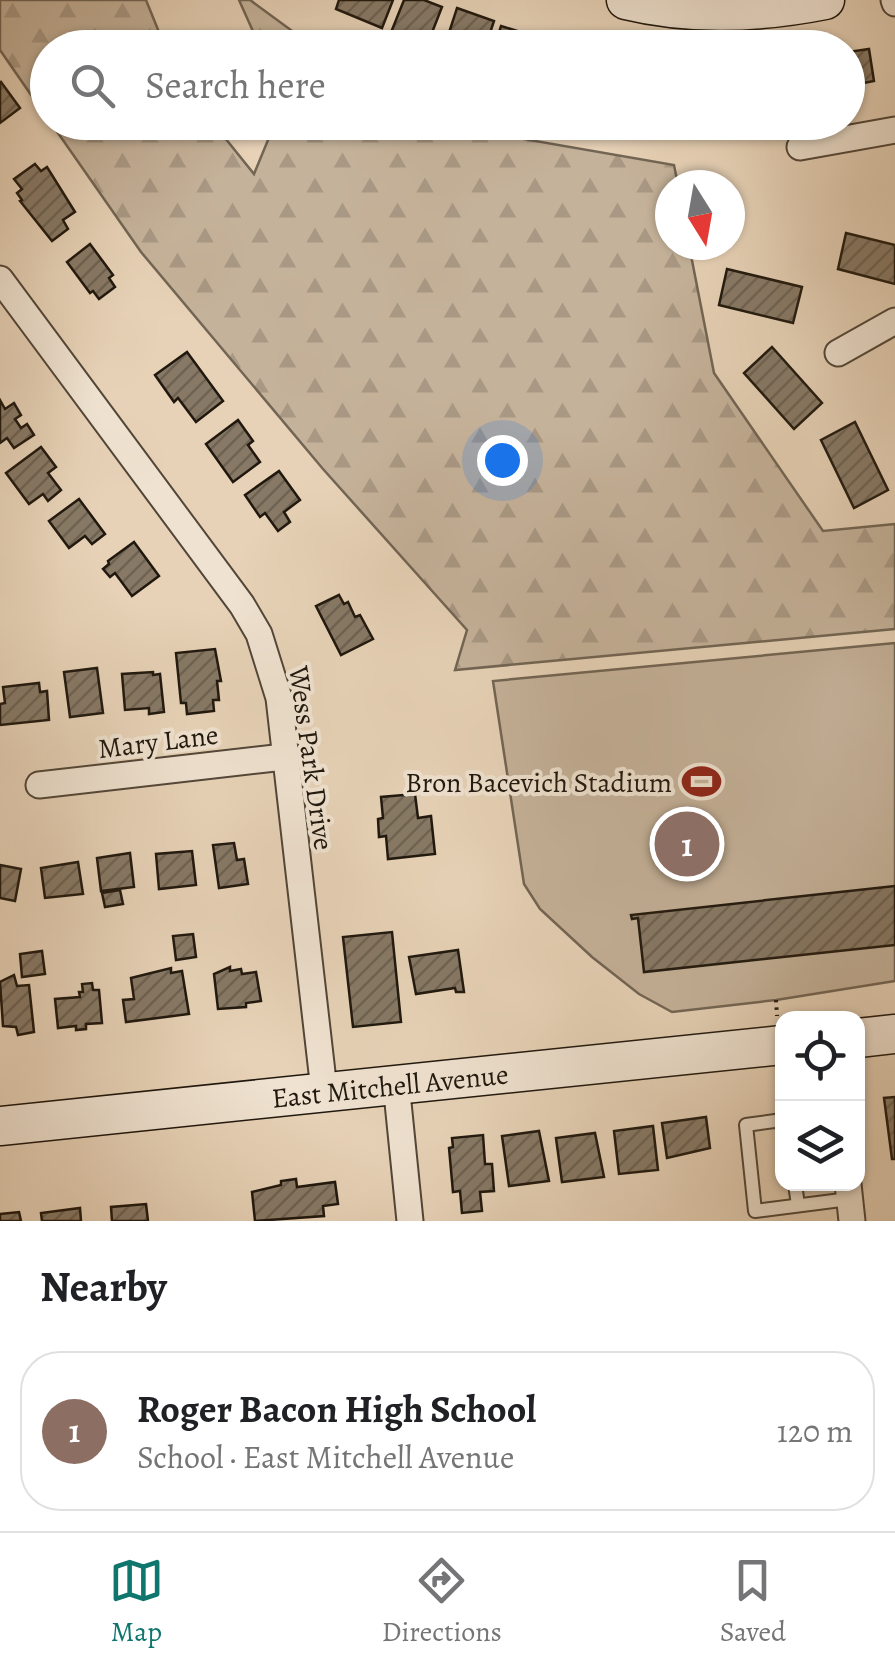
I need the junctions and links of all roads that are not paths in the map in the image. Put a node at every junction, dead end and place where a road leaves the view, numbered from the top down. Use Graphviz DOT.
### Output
graph roads {
  1 [pos="626,0"];
  2 [pos="825,0"];
  3 [pos="895,130"];
  4 [pos="865,135"];
  5 [pos="839,140"];
  6 [pos="800,147"];
  7 [pos="0,279"];
  8 [pos="895,321"];
  9 [pos="838,353"];
  10 [pos="284,756"];
  11 [pos="39,785"];
  12 [pos="895,1034"];
  13 [pos="865,1037"];
  14 [pos="775,1046"];
  15 [pos="396,1083"];
  16 [pos="324,1090"];
  17 [pos="775,1121"];
  18 [pos="0,1126"];
  19 [pos="797,1191"];
  20 [pos="850,1201"];
  21 [pos="798,1205"];
  22 [pos="410,1221"];
  1 -- 2 [label="street"];
  3 -- 4 [label="street"];
  5 -- 6 [label="street"];
  7 -- 10 [label="street, Wess Park Drive"];
  8 -- 9 [label="street"];
  10 -- 11 [label="street, Mary Lane"];
  10 -- 16 [label="street, Wess Park Drive"];
  12 -- 13 [label="street"];
  14 -- 15 [label="street, East Mitchell Avenue"];
  15 -- 16 [label="street, East Mitchell Avenue"];
  15 -- 22 [label="street"];
  16 -- 18 [label="street, East Mitchell Avenue"];
  17 -- 21 [label="lane"];
  19 -- 21 [label="lane"];
  20 -- 21 [label="lane"];
}
